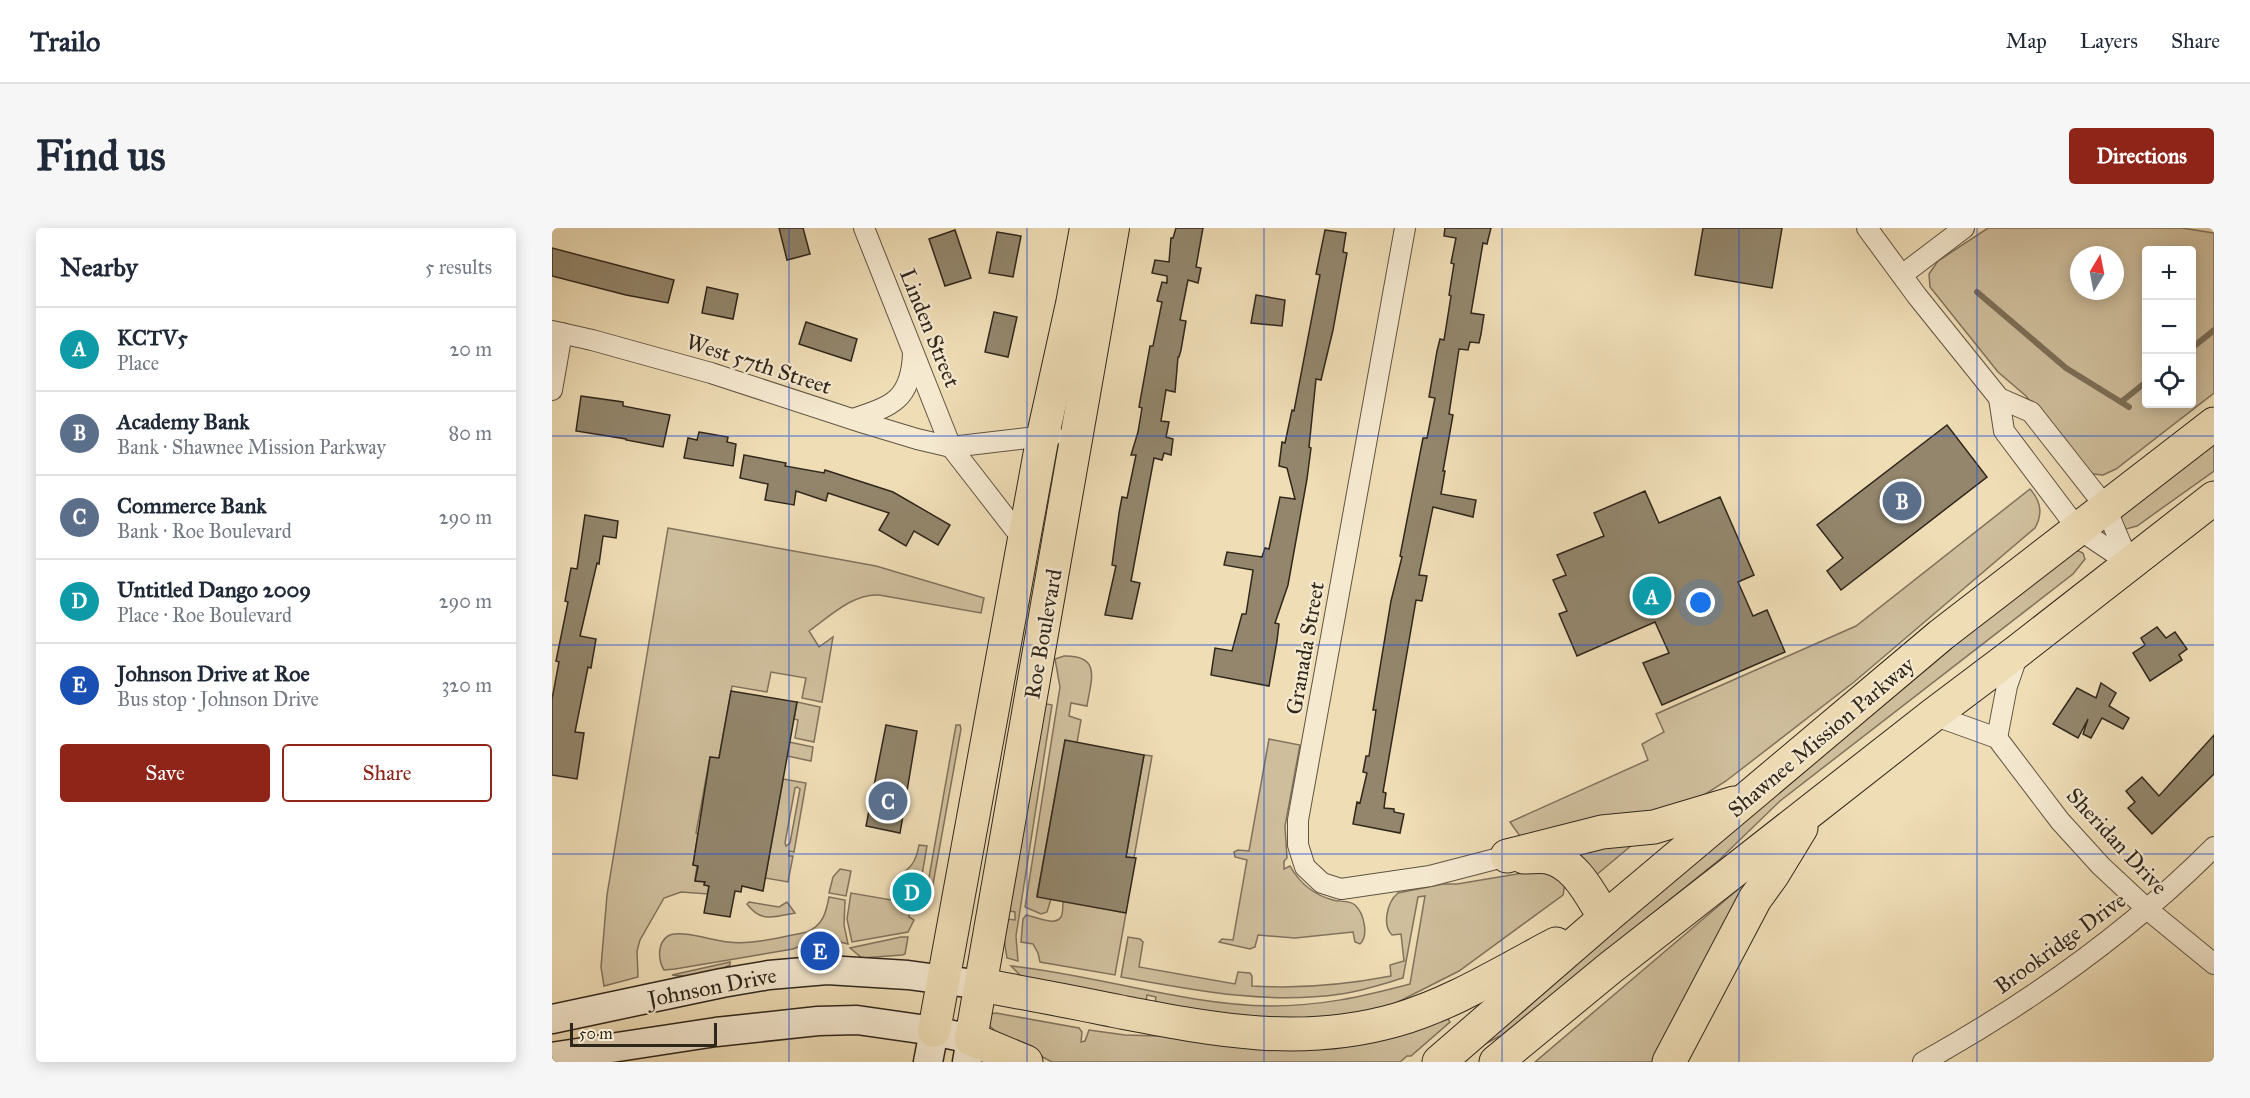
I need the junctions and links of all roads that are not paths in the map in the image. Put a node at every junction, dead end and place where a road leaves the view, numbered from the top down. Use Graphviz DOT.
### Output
graph roads {
  1 [pos="864,228"];
  2 [pos="1086,228"];
  3 [pos="1113,228"];
  4 [pos="1405,228"];
  5 [pos="1867,228"];
  6 [pos="1964,228"];
  7 [pos="1902,275"];
  8 [pos="557,332"];
  9 [pos="913,351"];
  10 [pos="552,390"];
  11 [pos="1999,398"];
  12 [pos="853,419"];
  13 [pos="2214,424"];
  14 [pos="1076,434"];
  15 [pos="1043,435"];
  16 [pos="951,447"];
  17 [pos="2214,498"];
  18 [pos="2105,507"];
  19 [pos="2078,528"];
  20 [pos="1024,542"];
  21 [pos="2129,563"];
  22 [pos="2018,651"];
  23 [pos="1933,715"];
  24 [pos="1997,738"];
  25 [pos="1747,799"];
  26 [pos="1811,811"];
  27 [pos="2214,847"];
  28 [pos="1507,856"];
  29 [pos="2146,909"];
  30 [pos="1605,918"];
  31 [pos="2214,964"];
  32 [pos="943,979"];
  33 [pos="982,985"];
  34 [pos="552,1020"];
  35 [pos="934,1031"];
  36 [pos="969,1051"];
  37 [pos="552,1057"];
  38 [pos="1021,1061"];
  39 [pos="928,1062"];
  40 [pos="1439,1062"];
  41 [pos="1496,1062"];
  42 [pos="1669,1062"];
  43 [pos="1923,1062"];
  1 -- 9 [label="street, Linden Street"];
  2 -- 15 [label="main road, Roe Boulevard"];
  3 -- 14 [label="main road, Roe Boulevard"];
  4 -- 28 [label="street, Granada Street"];
  5 -- 7 [label="street"];
  6 -- 7 [label="street"];
  7 -- 11 [label="street"];
  8 -- 10 [label="street"];
  8 -- 12 [label="street, West 57th Street"];
  9 -- 12 [label="street"];
  9 -- 16 [label="street, Linden Street"];
  11 -- 18 [label="street"];
  11 -- 19 [label="street"];
  12 -- 16 [label="street, West 57th Street"];
  13 -- 18 [label="highway, Shawnee Mission Parkway"];
  14 -- 15 [label="street, West 57th Street"];
  14 -- 33 [label="main road, Roe Boulevard"];
  15 -- 16 [label="street, West 57th Street"];
  15 -- 20 [label="main road, Roe Boulevard"];
  16 -- 20 [label="street"];
  17 -- 21 [label="highway"];
  18 -- 19 [label="highway, Shawnee Mission Parkway"];
  18 -- 21 [label="street"];
  19 -- 21 [label="street"];
  19 -- 25 [label="highway, Shawnee Mission Parkway"];
  20 -- 32 [label="main road, Roe Boulevard"];
  21 -- 22 [label="highway"];
  22 -- 23 [label="highway"];
  22 -- 24 [label="street"];
  23 -- 24 [label="street"];
  23 -- 26 [label="highway"];
  24 -- 29 [label="street, Sheridan Drive"];
  25 -- 28 [label="highway"];
  25 -- 30 [label="highway, Shawnee Mission Parkway"];
  26 -- 41 [label="highway"];
  26 -- 42 [label="highway"];
  27 -- 29 [label="street, Brookridge Drive"];
  28 -- 30 [label="highway"];
  29 -- 31 [label="street, Sheridan Drive"];
  29 -- 43 [label="street, Brookridge Drive"];
  30 -- 33 [label="highway"];
  30 -- 40 [label="highway, Shawnee Mission Parkway"];
  32 -- 33 [label="main road, Johnson Drive"];
  32 -- 34 [label="main road, Johnson Drive"];
  32 -- 35 [label="main road, Roe Boulevard"];
  33 -- 36 [label="main road, Roe Boulevard"];
  35 -- 36 [label="main road, Johnson Drive"];
  35 -- 37 [label="main road, Johnson Drive"];
  35 -- 39 [label="main road"];
  36 -- 38 [label="highway"];
}
